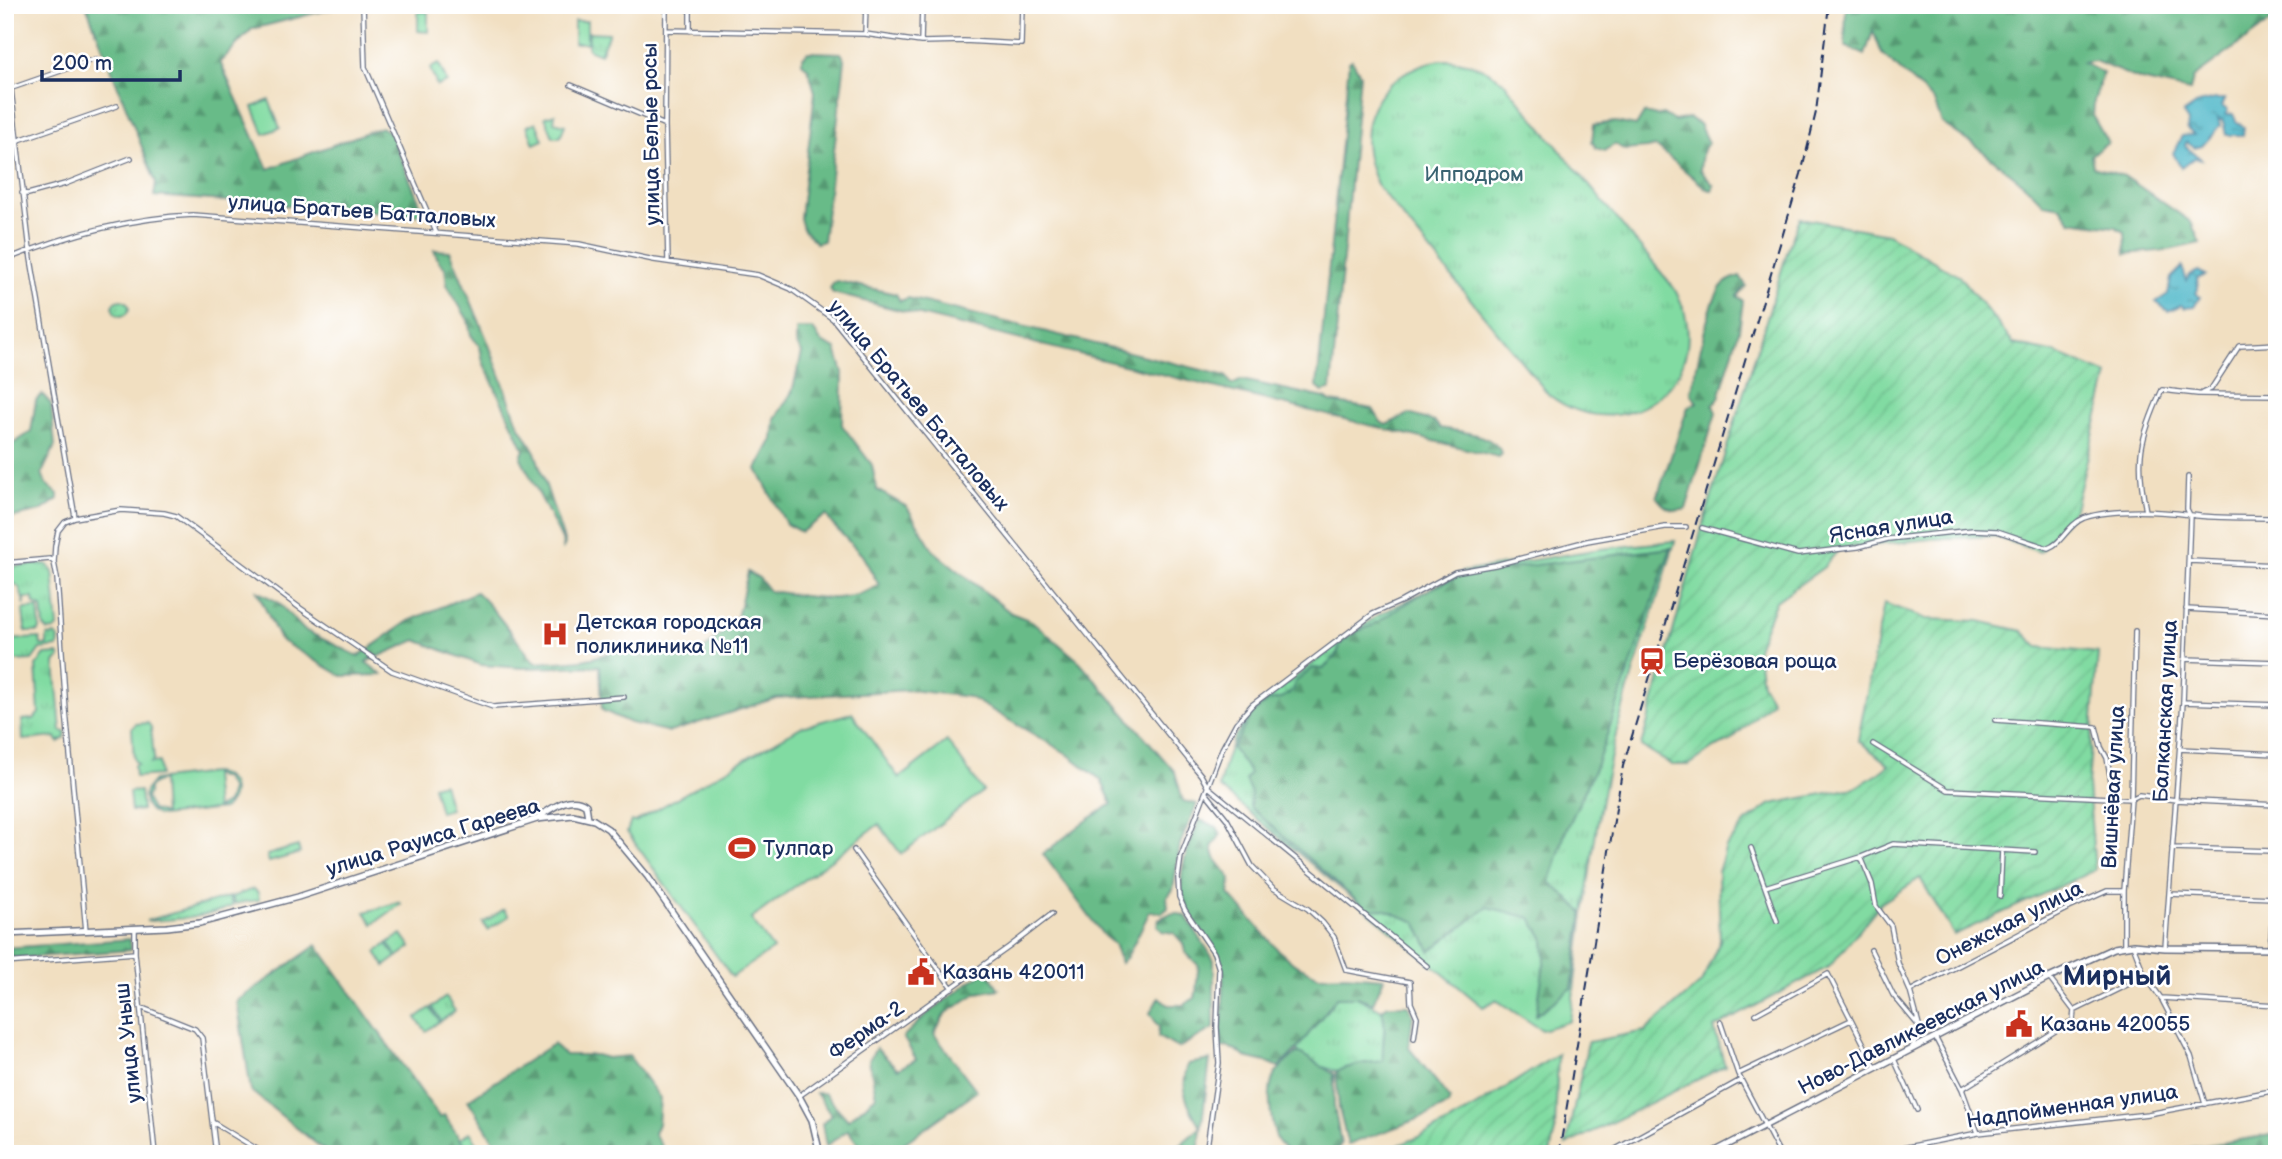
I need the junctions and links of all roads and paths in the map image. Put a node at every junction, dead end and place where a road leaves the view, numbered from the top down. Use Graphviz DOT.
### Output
graph roads {
  1 [pos="363,5"];
  2 [pos="666,5"];
  3 [pos="690,5"];
  4 [pos="866,5"];
  5 [pos="922,5"];
  6 [pos="1022,5"];
  7 [pos="666,30"];
  8 [pos="690,31"];
  9 [pos="865,34"];
  10 [pos="5,38"];
  11 [pos="921,42"];
  12 [pos="95,59"];
  13 [pos="571,85"];
  14 [pos="12,88"];
  15 [pos="117,106"];
  16 [pos="665,125"];
  17 [pos="19,141"];
  18 [pos="131,158"];
  19 [pos="22,193"];
  20 [pos="436,232"];
  21 [pos="30,249"];
  22 [pos="5,260"];
  23 [pos="668,262"];
  24 [pos="2277,344"];
  25 [pos="2198,394"];
  26 [pos="2277,395"];
  27 [pos="2188,477"];
  28 [pos="2146,511"];
  29 [pos="2190,515"];
  30 [pos="75,518"];
  31 [pos="2277,518"];
  32 [pos="1686,527"];
  33 [pos="1702,528"];
  34 [pos="2190,561"];
  35 [pos="54,562"];
  36 [pos="5,563"];
  37 [pos="2277,565"];
  38 [pos="2186,609"];
  39 [pos="2277,614"];
  40 [pos="2135,631"];
  41 [pos="2184,659"];
  42 [pos="2277,662"];
  43 [pos="624,696"];
  44 [pos="2183,702"];
  45 [pos="2277,705"];
  46 [pos="1995,720"];
  47 [pos="1873,744"];
  48 [pos="2180,749"];
  49 [pos="2277,752"];
  50 [pos="1207,786"];
  51 [pos="1205,792"];
  52 [pos="2114,798"];
  53 [pos="2131,799"];
  54 [pos="2176,800"];
  55 [pos="2276,805"];
  56 [pos="588,818"];
  57 [pos="537,819"];
  58 [pos="1751,848"];
  59 [pos="2172,848"];
  60 [pos="854,850"];
  61 [pos="2002,850"];
  62 [pos="2273,851"];
  63 [pos="2035,852"];
  64 [pos="1861,857"];
  65 [pos="1765,887"];
  66 [pos="2124,891"];
  67 [pos="2169,894"];
  68 [pos="2000,896"];
  69 [pos="2274,898"];
  70 [pos="1052,914"];
  71 [pos="1777,921"];
  72 [pos="135,928"];
  73 [pos="86,931"];
  74 [pos="5,934"];
  75 [pos="2124,945"];
  76 [pos="2133,945"];
  77 [pos="2165,948"];
  78 [pos="2274,949"];
  79 [pos="1871,950"];
  80 [pos="135,953"];
  81 [pos="5,963"];
  82 [pos="1427,965"];
  83 [pos="2145,976"];
  84 [pos="2049,978"];
  85 [pos="952,988"];
  86 [pos="1910,991"];
  87 [pos="2161,998"];
  88 [pos="2277,1005"];
  89 [pos="140,1007"];
  90 [pos="2074,1011"];
  91 [pos="1756,1014"];
  92 [pos="1852,1020"];
  93 [pos="1720,1021"];
  94 [pos="1920,1030"];
  95 [pos="1414,1038"];
  96 [pos="1933,1039"];
  97 [pos="1909,1051"];
  98 [pos="1894,1059"];
  99 [pos="1876,1068"];
  100 [pos="1738,1074"];
  101 [pos="1741,1080"];
  102 [pos="1962,1089"];
  103 [pos="2277,1090"];
  104 [pos="799,1096"];
  105 [pos="2205,1104"];
  106 [pos="1917,1110"];
  107 [pos="214,1123"];
  108 [pos="1764,1127"];
  109 [pos="1978,1133"];
  110 [pos="155,1154"];
  111 [pos="216,1154"];
  112 [pos="265,1154"];
  113 [pos="820,1154"];
  114 [pos="1206,1154"];
  115 [pos="1607,1154"];
  116 [pos="1710,1154"];
  117 [pos="1780,1154"];
  118 [pos="1872,1154"];
  1 -- 20 [label="street"];
  2 -- 7 [label="street, улица Белые росы"];
  3 -- 8 [label="street"];
  4 -- 9 [label="street"];
  5 -- 11 [label="street"];
  6 -- 11 [label="street"];
  7 -- 8 [label="street"];
  7 -- 16 [label="street, улица Белые росы"];
  8 -- 9 [label="street"];
  9 -- 11 [label="street"];
  10 -- 14 [label="street"];
  12 -- 14 [label="street"];
  13 -- 16 [label="street"];
  14 -- 17 [label="street"];
  15 -- 17 [label="street"];
  16 -- 23 [label="street, улица Белые росы"];
  17 -- 19 [label="street"];
  18 -- 19 [label="street"];
  19 -- 21 [label="street"];
  20 -- 21 [label="street, улица Братьев Батталовых"];
  20 -- 23 [label="street, улица Братьев Батталовых"];
  21 -- 22 [label="street, улица Братьев Батталовых"];
  21 -- 30 [label="street"];
  23 -- 50 [label="street, улица Братьев Батталовых"];
  24 -- 25 [label="street"];
  25 -- 26 [label="street"];
  25 -- 28 [label="street"];
  27 -- 29 [label="street, Балканская улица"];
  28 -- 29 [label="street, Ясная улица"];
  28 -- 33 [label="street, Ясная улица"];
  29 -- 31 [label="street, Ясная улица"];
  29 -- 34 [label="street, Балканская улица"];
  30 -- 35 [label="street"];
  30 -- 43 [label="street"];
  32 -- 50 [label="street"];
  34 -- 37 [label="street"];
  34 -- 38 [label="street, Балканская улица"];
  35 -- 36 [label="street"];
  35 -- 73 [label="street"];
  38 -- 39 [label="street"];
  38 -- 41 [label="street, Балканская улица"];
  40 -- 53 [label="street, Вишнёвая улица"];
  41 -- 42 [label="street"];
  41 -- 44 [label="street, Балканская улица"];
  44 -- 45 [label="street"];
  44 -- 48 [label="street, Балканская улица"];
  46 -- 52 [label="street"];
  47 -- 52 [label="street"];
  48 -- 49 [label="street"];
  48 -- 54 [label="street, Балканская улица"];
  49 -- 55 [label="street"];
  50 -- 51 [label="street"];
  50 -- 82 [label="street, улица Братьев Батталовых"];
  51 -- 95 [label="street"];
  51 -- 114 [label="street"];
  52 -- 53 [label="street"];
  53 -- 54 [label="street"];
  53 -- 66 [label="street, Вишнёвая улица"];
  54 -- 55 [label="street"];
  54 -- 59 [label="street, Балканская улица"];
  55 -- 62 [label="street"];
  56 -- 57 [label="street, улица Рауиса Гареева"];
  56 -- 57 [label="street"];
  56 -- 104 [label="street"];
  57 -- 72 [label="street, улица Рауиса Гареева"];
  58 -- 65 [label="street"];
  59 -- 62 [label="street"];
  59 -- 67 [label="street, Балканская улица"];
  60 -- 85 [label="street"];
  61 -- 63 [label="street"];
  61 -- 64 [label="street"];
  61 -- 68 [label="street"];
  62 -- 69 [label="street"];
  64 -- 65 [label="street"];
  64 -- 86 [label="street"];
  65 -- 71 [label="street"];
  66 -- 75 [label="street, Вишнёвая улица"];
  66 -- 86 [label="street, Онежская улица"];
  67 -- 69 [label="street"];
  67 -- 77 [label="street, Балканская улица"];
  69 -- 78 [label="street"];
  70 -- 85 [label="street, Ферма-2"];
  72 -- 73 [label="street, улица Рауиса Гареева"];
  72 -- 80 [label="street, улица Уныш"];
  73 -- 74 [label="street, улица Рауиса Гареева"];
  75 -- 76 [label="street, Ново-Давликеевская улица"];
  75 -- 84 [label="street, Ново-Давликеевская улица"];
  76 -- 77 [label="street, Ново-Давликеевская улица"];
  76 -- 83 [label="street"];
  77 -- 78 [label="street, Ново-Давликеевская улица"];
  79 -- 94 [label="street"];
  80 -- 81 [label="street"];
  80 -- 89 [label="street, улица Уныш"];
  83 -- 87 [label="street"];
  83 -- 90 [label="street"];
  84 -- 90 [label="street"];
  84 -- 96 [label="street, Ново-Давликеевская улица"];
  85 -- 104 [label="street, Ферма-2"];
  86 -- 94 [label="street"];
  87 -- 88 [label="street"];
  87 -- 105 [label="street"];
  89 -- 107 [label="street"];
  89 -- 110 [label="street, улица Уныш"];
  90 -- 102 [label="street"];
  91 -- 92 [label="street"];
  92 -- 99 [label="street"];
  92 -- 100 [label="street"];
  93 -- 100 [label="street"];
  94 -- 96 [label="street"];
  94 -- 97 [label="street"];
  96 -- 97 [label="street, Ново-Давликеевская улица"];
  96 -- 102 [label="street"];
  97 -- 98 [label="street, Ново-Давликеевская улица"];
  98 -- 99 [label="street, Ново-Давликеевская улица"];
  98 -- 106 [label="street"];
  99 -- 108 [label="street, Ново-Давликеевская улица"];
  100 -- 101 [label="street"];
  101 -- 108 [label="street"];
  101 -- 115 [label="street"];
  102 -- 109 [label="street"];
  103 -- 105 [label="street, Надпойменная улица"];
  104 -- 113 [label="street"];
  105 -- 109 [label="street, Надпойменная улица"];
  107 -- 111 [label="street"];
  107 -- 112 [label="street"];
  108 -- 116 [label="street, Ново-Давликеевская улица"];
  108 -- 117 [label="street"];
  109 -- 118 [label="street, Надпойменная улица"];
}
